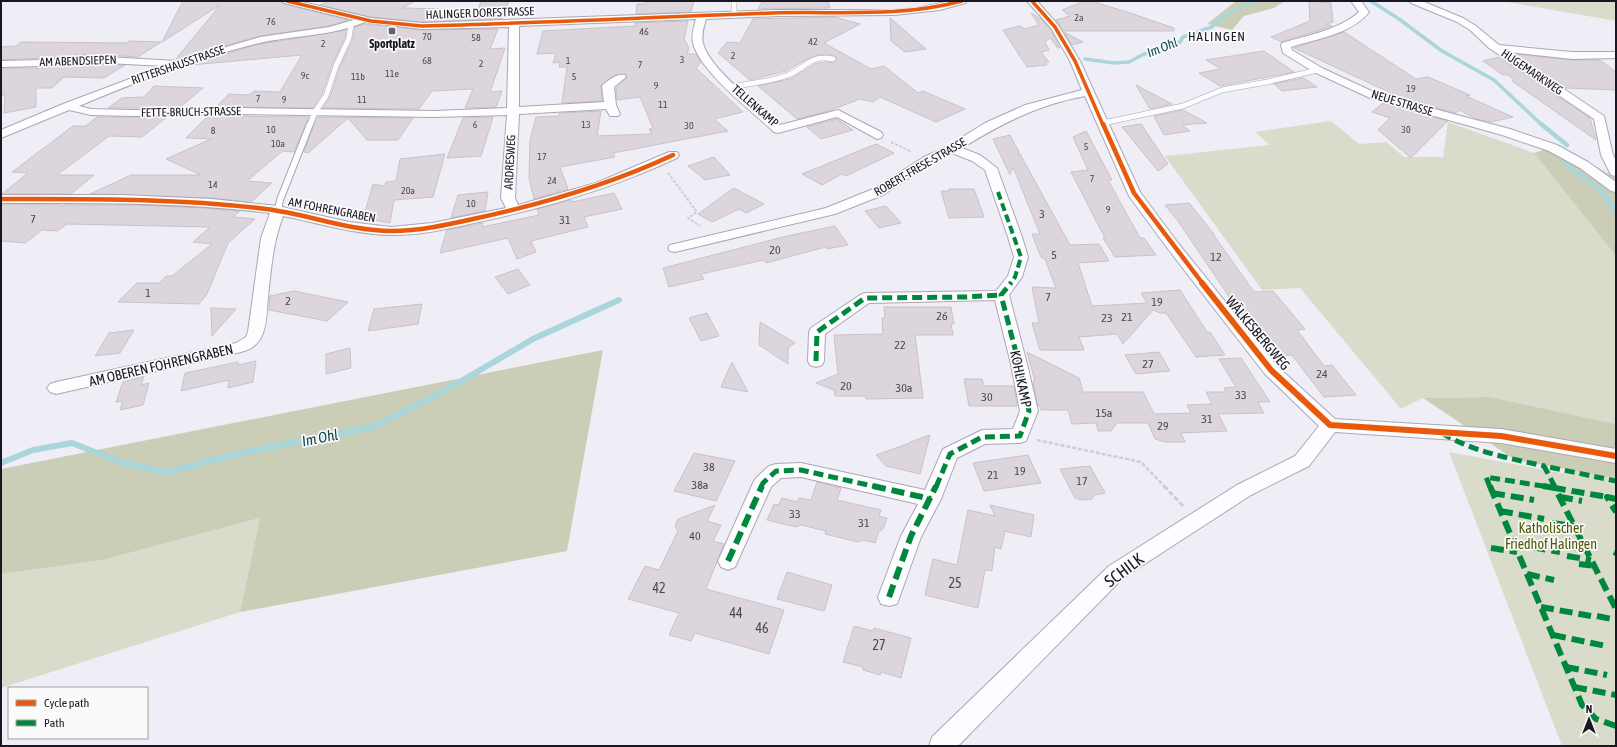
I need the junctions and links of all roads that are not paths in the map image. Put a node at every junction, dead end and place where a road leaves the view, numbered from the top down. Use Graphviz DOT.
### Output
graph roads {
  1 [pos="287,1"];
  2 [pos="734,1"];
  3 [pos="962,1"];
  4 [pos="1032,1"];
  5 [pos="1356,1"];
  6 [pos="1414,1"];
  7 [pos="734,15"];
  8 [pos="702,16"];
  9 [pos="362,20"];
  10 [pos="514,23"];
  11 [pos="351,25"];
  12 [pos="1497,48"];
  13 [pos="1616,55"];
  14 [pos="832,59"];
  15 [pos="1,64"];
  16 [pos="180,64"];
  17 [pos="1318,70"];
  18 [pos="621,78"];
  19 [pos="732,87"];
  20 [pos="1090,92"];
  21 [pos="67,106"];
  22 [pos="513,111"];
  23 [pos="315,112"];
  24 [pos="1103,123"];
  25 [pos="1,134"];
  26 [pos="877,135"];
  27 [pos="952,149"];
  28 [pos="673,155"];
  29 [pos="1616,172"];
  30 [pos="1616,188"];
  31 [pos="1,199"];
  32 [pos="278,210"];
  33 [pos="514,211"];
  34 [pos="676,248"];
  35 [pos="1001,295"];
  36 [pos="816,361"];
  37 [pos="56,388"];
  38 [pos="1330,425"];
  39 [pos="1616,456"];
  40 [pos="931,499"];
  41 [pos="728,561"];
  42 [pos="889,597"];
  43 [pos="941,746"];
  1 -- 9 [label="street, HALINGER DORFSTRASSE"];
  2 -- 7 [label="lane"];
  3 -- 7 [label="street, HALINGER DORFSTRASSE"];
  4 -- 20 [label="street, WÄLKESBERGWEG"];
  5 -- 17 [label="street, NEUE STRASSE"];
  6 -- 12 [label="street, HUGEMARKWEG"];
  7 -- 8 [label="street, HALINGER DORFSTRASSE"];
  8 -- 10 [label="street, HALINGER DORFSTRASSE"];
  8 -- 19 [label="street, TELLENKAMP"];
  9 -- 10 [label="street, HALINGER DORFSTRASSE"];
  9 -- 11 [label="street, RITTERSHAUSSTRASSE"];
  10 -- 22 [label="street, ARDRESWEG"];
  11 -- 16 [label="street, RITTERSHAUSSTRASSE"];
  11 -- 23 [label="lane"];
  12 -- 13 [label="street"];
  12 -- 29 [label="street, HUGEMARKWEG"];
  14 -- 19 [label="lane"];
  15 -- 16 [label="street, AM ABENDSIEPEN"];
  16 -- 21 [label="street, RITTERSHAUSSTRASSE"];
  17 -- 24 [label="lane"];
  17 -- 30 [label="street, NEUE STRASSE"];
  18 -- 22 [label="street"];
  19 -- 26 [label="street, TELLENKAMP"];
  20 -- 24 [label="street, WÄLKESBERGWEG"];
  20 -- 27 [label="street, ROBERT-FRESE-STRASSE"];
  21 -- 23 [label="street, FETTE-BRUCH-STRASSE"];
  21 -- 25 [label="street, RITTERSHAUSSTRASSE"];
  22 -- 23 [label="street, FETTE-BRUCH-STRASSE"];
  22 -- 33 [label="street, ARDRESWEG"];
  23 -- 32 [label="lane"];
  24 -- 38 [label="street, WÄLKESBERGWEG"];
  27 -- 34 [label="street, ROBERT-FRESE-STRASSE"];
  27 -- 35 [label="street"];
  28 -- 33 [label="street, AM FOHRENGRABEN"];
  31 -- 32 [label="street, AM FOHRENGRABEN"];
  32 -- 33 [label="street, AM FOHRENGRABEN"];
  32 -- 37 [label="street, AM OBEREN FOHRENGRABEN"];
  35 -- 36 [label="street"];
  35 -- 40 [label="street, KOHLKAMP"];
  38 -- 39 [label="street"];
  38 -- 43 [label="street, SCHILK"];
  40 -- 41 [label="street"];
  40 -- 42 [label="street"];
}
